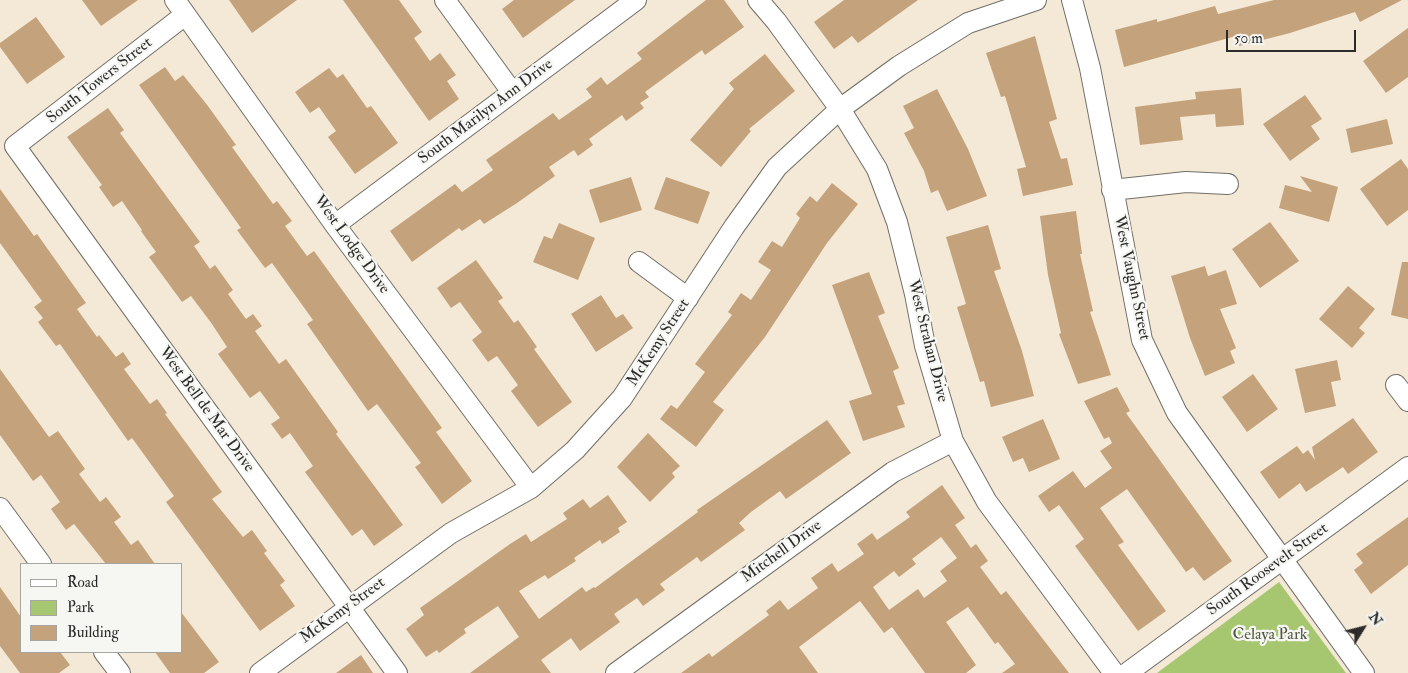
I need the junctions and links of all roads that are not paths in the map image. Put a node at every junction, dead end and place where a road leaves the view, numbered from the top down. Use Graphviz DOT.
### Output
graph roads {
  1 [pos="445,0"];
  2 [pos="636,0"];
  3 [pos="758,0"];
  4 [pos="1036,0"];
  5 [pos="1072,0"];
  6 [pos="180,8"];
  7 [pos="512,92"];
  8 [pos="840,108"];
  9 [pos="15,146"];
  10 [pos="1228,184"];
  11 [pos="1112,190"];
  12 [pos="336,225"];
  13 [pos="639,262"];
  14 [pos="688,298"];
  15 [pos="953,441"];
  16 [pos="1408,467"];
  17 [pos="531,488"];
  18 [pos="0,508"];
  19 [pos="1283,559"];
  20 [pos="40,563"];
  21 [pos="349,607"];
  22 [pos="105,653"];
  23 [pos="120,673"];
  24 [pos="260,673"];
  25 [pos="397,673"];
  26 [pos="616,673"];
  27 [pos="1114,673"];
  28 [pos="1127,673"];
  29 [pos="1364,673"];
  1 -- 7 [label="street"];
  2 -- 7 [label="street, South Marilyn Ann Drive"];
  3 -- 8 [label="street, West Strahan Drive"];
  4 -- 8 [label="street, McKemy Street"];
  5 -- 11 [label="street, West Vaughn Street"];
  6 -- 9 [label="street, South Towers Street"];
  6 -- 12 [label="street, West Lodge Drive"];
  7 -- 12 [label="street, South Marilyn Ann Drive"];
  8 -- 14 [label="street, McKemy Street"];
  8 -- 15 [label="street, West Strahan Drive"];
  9 -- 21 [label="street, West Bell de Mar Drive"];
  10 -- 11 [label="street"];
  11 -- 19 [label="street, West Vaughn Street"];
  12 -- 17 [label="street, West Lodge Drive"];
  13 -- 14 [label="street"];
  14 -- 17 [label="street, McKemy Street"];
  15 -- 26 [label="street, Mitchell Drive"];
  15 -- 27 [label="street, West Strahan Drive"];
  16 -- 19 [label="street, South Roosevelt Street"];
  17 -- 21 [label="street, McKemy Street"];
  18 -- 20 [label="street"];
  19 -- 28 [label="street, South Roosevelt Street"];
  19 -- 29 [label="street, West Vaughn Street"];
  21 -- 24 [label="street, McKemy Street"];
  21 -- 25 [label="street, West Bell de Mar Drive"];
  22 -- 23 [label="street"];
}
